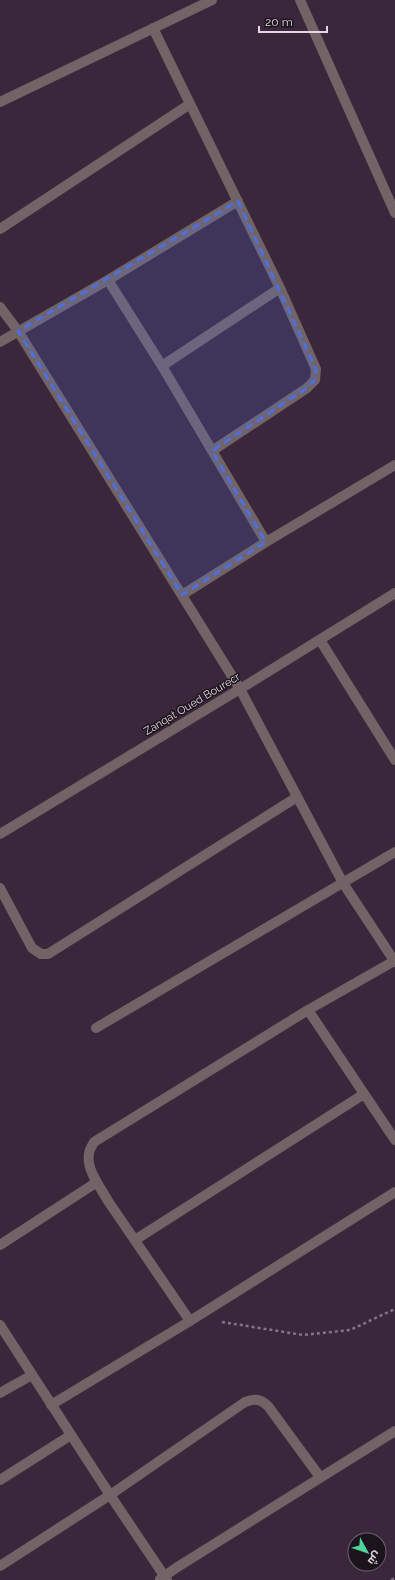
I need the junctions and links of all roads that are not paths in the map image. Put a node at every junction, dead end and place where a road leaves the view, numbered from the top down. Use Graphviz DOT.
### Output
graph roads {
  1 [pos="212,0"];
  2 [pos="300,0"];
  3 [pos="153,28"];
  4 [pos="1,98"];
  5 [pos="190,104"];
  6 [pos="238,201"];
  7 [pos="395,213"];
  8 [pos="0,229"];
  9 [pos="108,280"];
  10 [pos="280,288"];
  11 [pos="0,307"];
  12 [pos="18,332"];
  13 [pos="0,342"];
  14 [pos="162,366"];
  15 [pos="212,451"];
  16 [pos="395,465"];
  17 [pos="266,542"];
  18 [pos="395,593"];
  19 [pos="182,595"];
  20 [pos="320,640"];
  21 [pos="240,689"];
  22 [pos="395,760"];
  23 [pos="297,797"];
  24 [pos="0,834"];
  25 [pos="395,852"];
  26 [pos="343,883"];
  27 [pos="0,888"];
  28 [pos="394,962"];
  29 [pos="308,1010"];
  30 [pos="96,1028"];
  31 [pos="364,1094"];
  32 [pos="395,1140"];
  33 [pos="97,1182"];
  34 [pos="395,1192"];
  35 [pos="135,1240"];
  36 [pos="0,1245"];
  37 [pos="192,1319"];
  38 [pos="0,1325"];
  39 [pos="32,1375"];
  40 [pos="0,1393"];
  41 [pos="51,1405"];
  42 [pos="395,1431"];
  43 [pos="71,1435"];
  44 [pos="320,1478"];
  45 [pos="0,1480"];
  46 [pos="110,1495"];
  47 [pos="0,1566"];
  48 [pos="164,1579"];
  1 -- 3 [label="street"];
  2 -- 7 [label="street"];
  3 -- 4 [label="street"];
  3 -- 5 [label="street"];
  5 -- 6 [label="street"];
  5 -- 8 [label="street"];
  6 -- 9 [label="street"];
  6 -- 10 [label="street"];
  9 -- 12 [label="street"];
  9 -- 14 [label="street"];
  10 -- 14 [label="street"];
  10 -- 15 [label="street"];
  11 -- 12 [label="street"];
  12 -- 13 [label="street"];
  12 -- 19 [label="street"];
  14 -- 15 [label="street"];
  15 -- 17 [label="street"];
  16 -- 17 [label="street"];
  17 -- 19 [label="street"];
  18 -- 20 [label="street, Zanqat Oued Bourecr"];
  19 -- 21 [label="street"];
  20 -- 21 [label="street, Zanqat Oued Bourecr"];
  20 -- 22 [label="street"];
  21 -- 23 [label="street"];
  21 -- 24 [label="street, Zanqat Oued Bourecr"];
  23 -- 26 [label="street"];
  23 -- 27 [label="street"];
  25 -- 26 [label="street"];
  26 -- 28 [label="street"];
  26 -- 30 [label="street"];
  28 -- 29 [label="street"];
  29 -- 31 [label="street"];
  29 -- 33 [label="street"];
  31 -- 32 [label="street"];
  31 -- 35 [label="street"];
  33 -- 35 [label="street"];
  33 -- 36 [label="street"];
  34 -- 37 [label="street"];
  35 -- 37 [label="street"];
  37 -- 41 [label="street"];
  38 -- 39 [label="street"];
  39 -- 40 [label="street"];
  39 -- 41 [label="street"];
  41 -- 43 [label="street"];
  42 -- 44 [label="street"];
  43 -- 45 [label="street"];
  43 -- 46 [label="street"];
  44 -- 46 [label="street"];
  44 -- 48 [label="street"];
  46 -- 47 [label="street"];
  46 -- 48 [label="street"];
}
